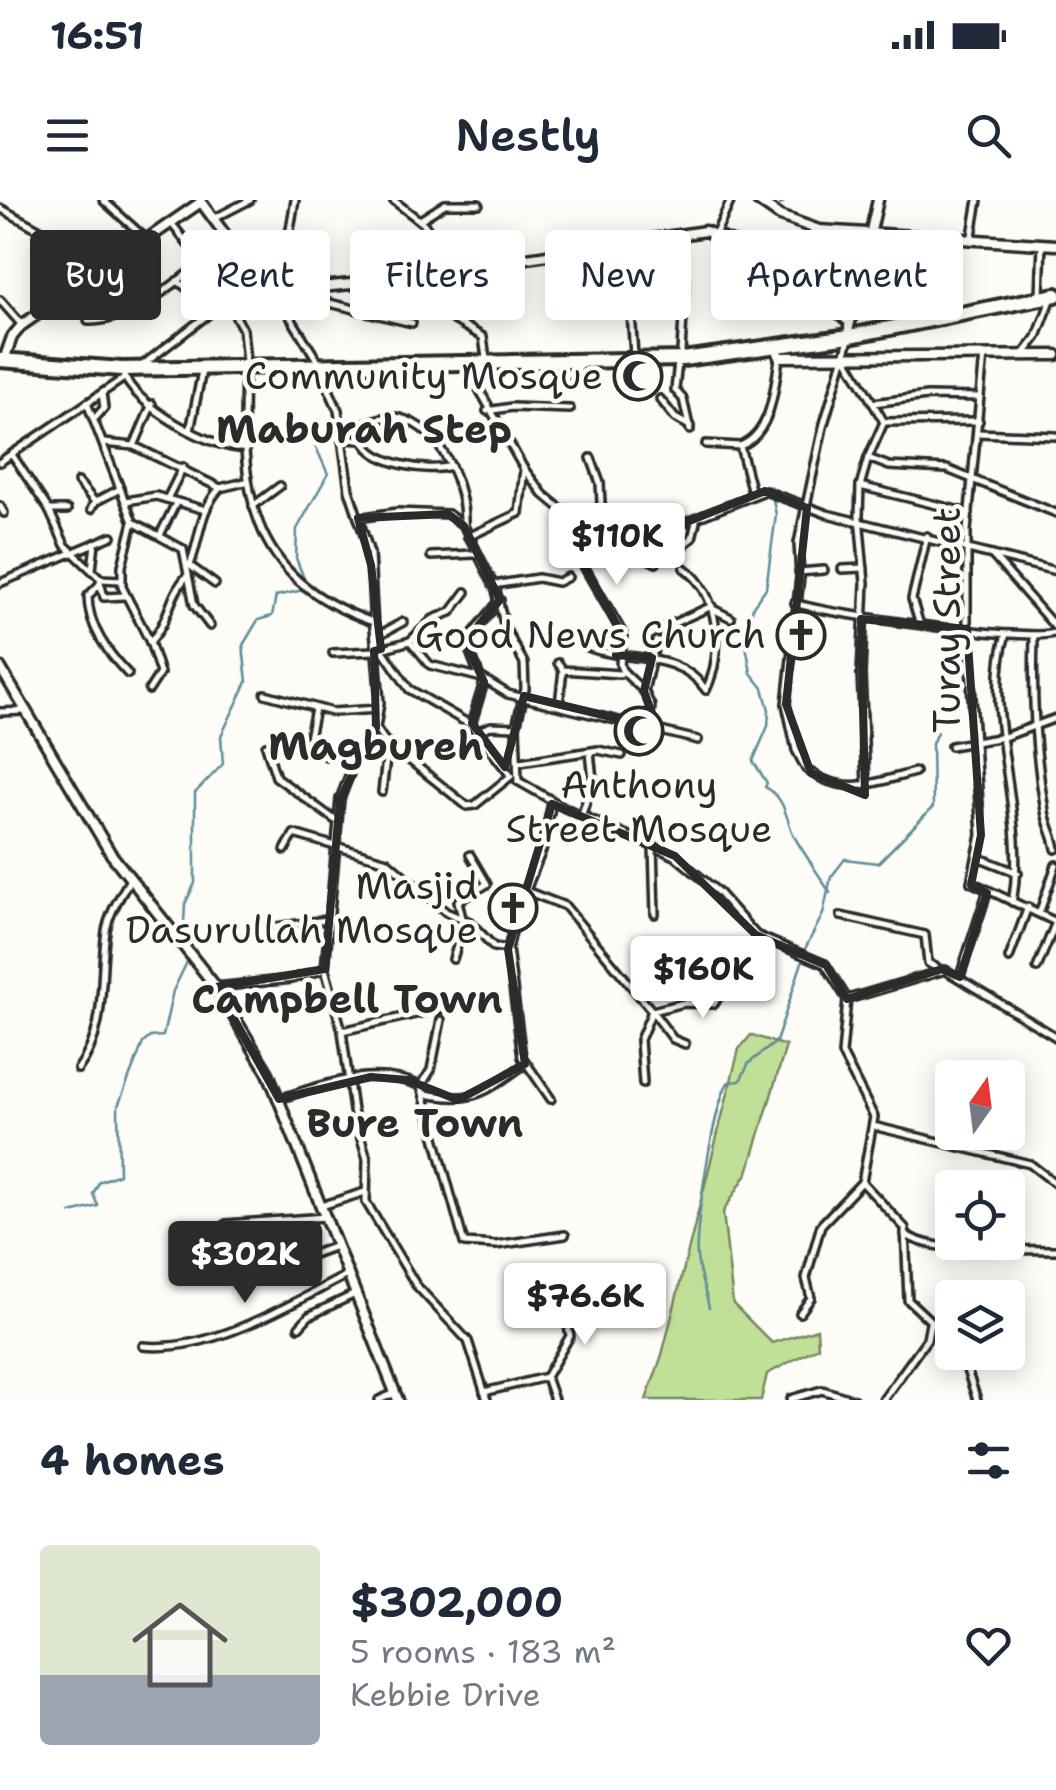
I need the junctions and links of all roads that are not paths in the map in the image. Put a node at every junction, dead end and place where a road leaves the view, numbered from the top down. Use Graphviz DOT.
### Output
graph roads {
  1 [pos="103,200"];
  2 [pos="250,200"];
  3 [pos="294,200"];
  4 [pos="393,200"];
  5 [pos="731,200"];
  6 [pos="757,200"];
  7 [pos="878,200"];
  8 [pos="978,200"];
  9 [pos="200,201"];
  10 [pos="479,204"];
  11 [pos="0,208"];
  12 [pos="215,218"];
  13 [pos="420,220"];
  14 [pos="170,221"];
  15 [pos="40,230"];
  16 [pos="136,230"];
  17 [pos="157,230"];
  18 [pos="224,230"];
  19 [pos="290,230"];
  20 [pos="427,230"];
  21 [pos="717,230"];
  22 [pos="834,230"];
  23 [pos="871,230"];
  24 [pos="181,235"];
  25 [pos="963,240"];
  26 [pos="971,241"];
  27 [pos="1042,244"];
  28 [pos="1056,245"];
  29 [pos="181,278"];
  30 [pos="178,281"];
  31 [pos="181,283"];
  32 [pos="161,291"];
  33 [pos="1051,295"];
  34 [pos="0,300"];
  35 [pos="330,303"];
  36 [pos="30,320"];
  37 [pos="96,320"];
  38 [pos="201,320"];
  39 [pos="238,320"];
  40 [pos="294,320"];
  41 [pos="454,320"];
  42 [pos="632,320"];
  43 [pos="682,320"];
  44 [pos="840,320"];
  45 [pos="851,320"];
  46 [pos="88,321"];
  47 [pos="412,323"];
  48 [pos="22,325"];
  49 [pos="849,329"];
  50 [pos="778,352"];
  51 [pos="1023,354"];
  52 [pos="634,355"];
  53 [pos="1056,355"];
  54 [pos="680,356"];
  55 [pos="984,356"];
  56 [pos="2,357"];
  57 [pos="846,357"];
  58 [pos="486,358"];
  59 [pos="609,359"];
  60 [pos="652,360"];
  61 [pos="466,362"];
  62 [pos="318,363"];
  63 [pos="580,363"];
  64 [pos="144,364"];
  65 [pos="245,365"];
  66 [pos="202,368"];
  67 [pos="123,373"];
  68 [pos="572,386"];
  69 [pos="653,387"];
  70 [pos="102,393"];
  71 [pos="980,397"];
  72 [pos="660,400"];
  73 [pos="87,403"];
  74 [pos="873,403"];
  75 [pos="152,404"];
  76 [pos="570,409"];
  77 [pos="487,410"];
  78 [pos="96,418"];
  79 [pos="979,421"];
  80 [pos="884,422"];
  81 [pos="190,431"];
  82 [pos="978,433"];
  83 [pos="1056,436"];
  84 [pos="341,437"];
  85 [pos="104,444"];
  86 [pos="706,444"];
  87 [pos="134,446"];
  88 [pos="740,446"];
  89 [pos="247,448"];
  90 [pos="12,454"];
  91 [pos="591,458"];
  92 [pos="868,458"];
  93 [pos="0,462"];
  94 [pos="451,466"];
  95 [pos="183,467"];
  96 [pos="524,469"];
  97 [pos="975,479"];
  98 [pos="78,482"];
  99 [pos="245,482"];
  100 [pos="280,486"];
  101 [pos="860,486"];
  102 [pos="220,488"];
  103 [pos="120,489"];
  104 [pos="752,493"];
  105 [pos="166,499"];
  106 [pos="126,501"];
  107 [pos="176,505"];
  108 [pos="254,506"];
  109 [pos="807,508"];
  110 [pos="202,509"];
  111 [pos="49,510"];
  112 [pos="67,510"];
  113 [pos="968,513"];
  114 [pos="1056,513"];
  115 [pos="568,514"];
  116 [pos="358,518"];
  117 [pos="133,522"];
  118 [pos="602,522"];
  119 [pos="617,522"];
  120 [pos="696,522"];
  121 [pos="860,523"];
  122 [pos="464,526"];
  123 [pos="160,535"];
  124 [pos="112,536"];
  125 [pos="927,536"];
  126 [pos="468,537"];
  127 [pos="95,543"];
  128 [pos="682,546"];
  129 [pos="196,549"];
  130 [pos="183,550"];
  131 [pos="967,550"];
  132 [pos="74,553"];
  133 [pos="474,554"];
  134 [pos="992,555"];
  135 [pos="431,556"];
  136 [pos="656,562"];
  137 [pos="188,565"];
  138 [pos="684,568"];
  139 [pos="864,568"];
  140 [pos="842,569"];
  141 [pos="92,570"];
  142 [pos="824,570"];
  143 [pos="1056,570"];
  144 [pos="799,572"];
  145 [pos="568,576"];
  146 [pos="186,577"];
  147 [pos="122,580"];
  148 [pos="100,582"];
  149 [pos="0,584"];
  150 [pos="215,584"];
  151 [pos="493,585"];
  152 [pos="466,592"];
  153 [pos="124,596"];
  154 [pos="500,600"];
  155 [pos="795,603"];
  156 [pos="713,608"];
  157 [pos="731,618"];
  158 [pos="861,619"];
  159 [pos="403,622"];
  160 [pos="919,622"];
  161 [pos="373,625"];
  162 [pos="210,626"];
  163 [pos="968,628"];
  164 [pos="659,630"];
  165 [pos="1056,630"];
  166 [pos="1006,634"];
  167 [pos="376,636"];
  168 [pos="1034,638"];
  169 [pos="410,641"];
  170 [pos="656,641"];
  171 [pos="150,642"];
  172 [pos="579,643"];
  173 [pos="378,650"];
  174 [pos="332,653"];
  175 [pos="616,655"];
  176 [pos="652,658"];
  177 [pos="558,663"];
  178 [pos="0,667"];
  179 [pos="563,670"];
  180 [pos="128,674"];
  181 [pos="622,674"];
  182 [pos="482,679"];
  183 [pos="149,690"];
  184 [pos="644,692"];
  185 [pos="265,694"];
  186 [pos="524,696"];
  187 [pos="560,704"];
  188 [pos="315,709"];
  189 [pos="378,709"];
  190 [pos="25,711"];
  191 [pos="0,712"];
  192 [pos="1056,718"];
  193 [pos="471,725"];
  194 [pos="650,726"];
  195 [pos="1035,726"];
  196 [pos="516,727"];
  197 [pos="376,728"];
  198 [pos="478,731"];
  199 [pos="1004,736"];
  200 [pos="698,740"];
  201 [pos="974,742"];
  202 [pos="266,746"];
  203 [pos="952,746"];
  204 [pos="395,749"];
  205 [pos="590,752"];
  206 [pos="622,755"];
  207 [pos="326,756"];
  208 [pos="520,762"];
  209 [pos="519,772"];
  210 [pos="915,772"];
  211 [pos="512,776"];
  212 [pos="518,781"];
  213 [pos="866,783"];
  214 [pos="382,792"];
  215 [pos="1056,792"];
  216 [pos="1043,793"];
  217 [pos="552,802"];
  218 [pos="582,814"];
  219 [pos="336,820"];
  220 [pos="1055,835"];
  221 [pos="334,842"];
  222 [pos="653,845"];
  223 [pos="1056,848"];
  224 [pos="285,850"];
  225 [pos="470,856"];
  226 [pos="980,858"];
  227 [pos="1056,865"];
  228 [pos="1018,873"];
  229 [pos="129,881"];
  230 [pos="526,891"];
  231 [pos="987,893"];
  232 [pos="1012,902"];
  233 [pos="1028,907"];
  234 [pos="1040,911"];
  235 [pos="656,914"];
  236 [pos="842,916"];
  237 [pos="463,919"];
  238 [pos="327,920"];
  239 [pos="1056,922"];
  240 [pos="255,930"];
  241 [pos="508,949"];
  242 [pos="454,958"];
  243 [pos="1009,958"];
  244 [pos="1037,968"];
  245 [pos="325,969"];
  246 [pos="939,969"];
  247 [pos="960,976"];
  248 [pos="216,987"];
  249 [pos="722,990"];
  250 [pos="847,999"];
  251 [pos="456,1005"];
  252 [pos="652,1011"];
  253 [pos="441,1020"];
  254 [pos="342,1031"];
  255 [pos="1056,1035"];
  256 [pos="685,1044"];
  257 [pos="524,1064"];
  258 [pos="78,1068"];
  259 [pos="348,1077"];
  260 [pos="643,1083"];
  261 [pos="421,1086"];
  262 [pos="426,1094"];
  263 [pos="551,1098"];
  264 [pos="279,1099"];
  265 [pos="873,1126"];
  266 [pos="862,1182"];
  267 [pos="1056,1184"];
  268 [pos="365,1192"];
  269 [pos="321,1206"];
  270 [pos="326,1217"];
  271 [pos="226,1224"];
  272 [pos="565,1234"];
  273 [pos="905,1234"];
  274 [pos="336,1246"];
  275 [pos="1056,1250"];
  276 [pos="202,1272"];
  277 [pos="347,1275"];
  278 [pos="355,1294"];
  279 [pos="563,1300"];
  280 [pos="800,1313"];
  281 [pos="930,1323"];
  282 [pos="299,1327"];
  283 [pos="935,1327"];
  284 [pos="143,1346"];
  285 [pos="967,1370"];
  286 [pos="546,1377"];
  287 [pos="484,1392"];
  288 [pos="396,1397"];
  289 [pos="840,1397"];
  290 [pos="791,1399"];
  291 [pos="378,1400"];
  292 [pos="487,1400"];
  293 [pos="554,1400"];
  294 [pos="854,1400"];
  295 [pos="883,1400"];
  296 [pos="977,1400"];
  1 -- 16 [label="street"];
  2 -- 12 [label="street"];
  3 -- 19 [label="street"];
  4 -- 13 [label="street"];
  5 -- 21 [label="street"];
  6 -- 22 [label="street"];
  7 -- 23 [label="street"];
  8 -- 26 [label="street"];
  9 -- 12 [label="street"];
  9 -- 14 [label="street"];
  10 -- 13 [label="street"];
  11 -- 15 [label="street"];
  12 -- 18 [label="street"];
  13 -- 20 [label="street"];
  14 -- 17 [label="street"];
  14 -- 24 [label="street"];
  25 -- 26 [label="street"];
  26 -- 27 [label="street"];
  27 -- 28 [label="street"];
  27 -- 33 [label="street"];
  29 -- 30 [label="street"];
  30 -- 31 [label="street"];
  30 -- 32 [label="street"];
  33 -- 49 [label="highway"];
  33 -- 51 [label="street"];
  34 -- 48 [label="street"];
  35 -- 47 [label="street"];
  36 -- 48 [label="street"];
  37 -- 46 [label="street"];
  38 -- 64 [label="street"];
  39 -- 65 [label="street"];
  40 -- 62 [label="street"];
  41 -- 58 [label="street"];
  42 -- 52 [label="street"];
  43 -- 54 [label="street"];
  44 -- 49 [label="street"];
  45 -- 49 [label="street"];
  48 -- 56 [label="street"];
  49 -- 50 [label="highway"];
  49 -- 54 [label="highway"];
  49 -- 57 [label="street"];
  50 -- 54 [label="highway"];
  50 -- 57 [label="street"];
  50 -- 88 [label="street"];
  51 -- 53 [label="street"];
  51 -- 55 [label="street"];
  52 -- 54 [label="highway"];
  52 -- 59 [label="highway"];
  54 -- 60 [label="highway"];
  54 -- 72 [label="street"];
  55 -- 57 [label="street"];
  55 -- 71 [label="street, Turay Street"];
  56 -- 64 [label="highway"];
  56 -- 67 [label="highway"];
  57 -- 74 [label="street"];
  57 -- 109 [label="street"];
  58 -- 59 [label="highway"];
  58 -- 61 [label="highway"];
  59 -- 60 [label="highway"];
  59 -- 63 [label="highway"];
  60 -- 69 [label="street"];
  61 -- 62 [label="highway"];
  61 -- 63 [label="highway"];
  61 -- 77 [label="street"];
  62 -- 65 [label="highway"];
  62 -- 84 [label="street"];
  63 -- 68 [label="street"];
  64 -- 65 [label="highway"];
  65 -- 66 [label="highway"];
  65 -- 89 [label="street"];
  66 -- 67 [label="highway"];
  66 -- 81 [label="street"];
  67 -- 70 [label="street"];
  67 -- 75 [label="street"];
  70 -- 73 [label="street"];
  70 -- 78 [label="street"];
  71 -- 74 [label="street"];
  71 -- 79 [label="street, Turay Street"];
  73 -- 78 [label="street"];
  73 -- 90 [label="street"];
  74 -- 80 [label="street"];
  75 -- 81 [label="street"];
  75 -- 87 [label="street"];
  76 -- 77 [label="street"];
  77 -- 96 [label="street"];
  78 -- 85 [label="street"];
  79 -- 80 [label="street"];
  79 -- 82 [label="street, Turay Street"];
  80 -- 92 [label="street"];
  81 -- 89 [label="street"];
  82 -- 83 [label="street"];
  82 -- 97 [label="street, Turay Street"];
  84 -- 94 [label="street"];
  84 -- 94 [label="street"];
  84 -- 116 [label="street"];
  85 -- 87 [label="street"];
  85 -- 103 [label="street"];
  86 -- 88 [label="street"];
  87 -- 95 [label="street"];
  88 -- 104 [label="street"];
  89 -- 99 [label="street"];
  90 -- 93 [label="street"];
  90 -- 111 [label="street"];
  91 -- 118 [label="street"];
  92 -- 97 [label="street"];
  92 -- 101 [label="street"];
  94 -- 122 [label="street"];
  95 -- 102 [label="street"];
  95 -- 105 [label="street"];
  96 -- 115 [label="street"];
  96 -- 126 [label="street"];
  97 -- 113 [label="street, Turay Street"];
  97 -- 114 [label="street"];
  98 -- 103 [label="street"];
  99 -- 102 [label="street"];
  99 -- 108 [label="street"];
  100 -- 108 [label="street"];
  101 -- 113 [label="street"];
  101 -- 121 [label="street"];
  102 -- 110 [label="street"];
  103 -- 106 [label="street"];
  104 -- 109 [label="street"];
  104 -- 120 [label="street"];
  105 -- 106 [label="street"];
  105 -- 107 [label="street"];
  106 -- 117 [label="street"];
  107 -- 110 [label="street"];
  107 -- 123 [label="street"];
  108 -- 161 [label="street"];
  109 -- 121 [label="street"];
  109 -- 144 [label="street"];
  110 -- 129 [label="street"];
  111 -- 112 [label="street"];
  111 -- 132 [label="street"];
  113 -- 131 [label="street, Turay Street"];
  115 -- 118 [label="street"];
  115 -- 175 [label="street"];
  116 -- 122 [label="street"];
  116 -- 161 [label="street"];
  117 -- 123 [label="street"];
  117 -- 147 [label="street"];
  118 -- 119 [label="street"];
  119 -- 120 [label="street"];
  119 -- 136 [label="street"];
  120 -- 128 [label="street"];
  121 -- 125 [label="street"];
  121 -- 139 [label="street"];
  122 -- 126 [label="street"];
  123 -- 130 [label="street"];
  124 -- 127 [label="street"];
  125 -- 131 [label="street"];
  125 -- 160 [label="street"];
  126 -- 133 [label="street"];
  127 -- 132 [label="street"];
  127 -- 141 [label="street"];
  129 -- 130 [label="street"];
  129 -- 137 [label="street"];
  130 -- 137 [label="street"];
  131 -- 134 [label="street"];
  131 -- 163 [label="street, Turay Street"];
  132 -- 141 [label="street"];
  132 -- 149 [label="street"];
  133 -- 135 [label="street"];
  133 -- 151 [label="street"];
  134 -- 143 [label="street"];
  134 -- 165 [label="street"];
  137 -- 146 [label="street"];
  137 -- 150 [label="street"];
  138 -- 156 [label="street"];
  139 -- 140 [label="street"];
  139 -- 158 [label="street"];
  141 -- 148 [label="street"];
  142 -- 144 [label="street"];
  144 -- 155 [label="street"];
  145 -- 151 [label="street"];
  146 -- 162 [label="street"];
  146 -- 171 [label="street"];
  147 -- 148 [label="street"];
  147 -- 153 [label="street"];
  148 -- 153 [label="street"];
  148 -- 180 [label="street"];
  151 -- 154 [label="street"];
  152 -- 169 [label="street"];
  153 -- 171 [label="street"];
  154 -- 182 [label="street"];
  154 -- 186 [label="street"];
  155 -- 158 [label="street"];
  155 -- 213 [label="street"];
  156 -- 157 [label="street"];
  156 -- 164 [label="street"];
  156 -- 176 [label="street"];
  158 -- 160 [label="street"];
  158 -- 213 [label="street"];
  159 -- 167 [label="street"];
  160 -- 163 [label="street"];
  161 -- 167 [label="street"];
  161 -- 173 [label="street"];
  163 -- 166 [label="street"];
  163 -- 201 [label="street, Turay Street"];
  165 -- 168 [label="street"];
  166 -- 168 [label="street"];
  166 -- 199 [label="street"];
  167 -- 173 [label="street"];
  168 -- 195 [label="street"];
  169 -- 173 [label="street"];
  169 -- 182 [label="street"];
  170 -- 176 [label="street"];
  171 -- 183 [label="street"];
  172 -- 175 [label="street"];
  173 -- 174 [label="street"];
  173 -- 189 [label="street"];
  173 -- 193 [label="street"];
  175 -- 176 [label="street"];
  175 -- 181 [label="street"];
  176 -- 184 [label="street"];
  177 -- 179 [label="street"];
  178 -- 190 [label="street"];
  179 -- 181 [label="street"];
  179 -- 187 [label="street"];
  181 -- 184 [label="street"];
  182 -- 186 [label="street"];
  182 -- 193 [label="street"];
  184 -- 194 [label="street"];
  185 -- 188 [label="street"];
  186 -- 187 [label="street"];
  186 -- 196 [label="street"];
  187 -- 194 [label="street"];
  188 -- 189 [label="street"];
  188 -- 207 [label="street"];
  189 -- 197 [label="street"];
  190 -- 191 [label="street"];
  190 -- 229 [label="street"];
  192 -- 195 [label="street"];
  193 -- 198 [label="street"];
  194 -- 200 [label="street"];
  195 -- 199 [label="street"];
  195 -- 216 [label="street"];
  196 -- 198 [label="street"];
  196 -- 208 [label="street"];
  197 -- 204 [label="street"];
  197 -- 219 [label="street"];
  198 -- 211 [label="street"];
  199 -- 201 [label="street"];
  199 -- 228 [label="street"];
  201 -- 203 [label="street"];
  201 -- 226 [label="street, Turay Street"];
  202 -- 219 [label="street"];
  204 -- 211 [label="street"];
  204 -- 214 [label="street"];
  205 -- 206 [label="street"];
  205 -- 208 [label="street"];
  205 -- 218 [label="street"];
  208 -- 209 [label="street"];
  209 -- 211 [label="street"];
  209 -- 212 [label="street"];
  210 -- 213 [label="street"];
  211 -- 212 [label="street"];
  212 -- 217 [label="street"];
  215 -- 216 [label="street"];
  216 -- 220 [label="street"];
  217 -- 218 [label="street"];
  217 -- 230 [label="street"];
  218 -- 222 [label="street"];
  219 -- 221 [label="street"];
  220 -- 223 [label="street"];
  221 -- 224 [label="street"];
  221 -- 237 [label="street"];
  221 -- 238 [label="street"];
  222 -- 235 [label="street"];
  222 -- 250 [label="street"];
  225 -- 237 [label="street"];
  226 -- 228 [label="street"];
  226 -- 231 [label="street, Turay Street"];
  227 -- 234 [label="street"];
  228 -- 232 [label="street"];
  229 -- 248 [label="street"];
  229 -- 258 [label="street"];
  230 -- 241 [label="street"];
  230 -- 252 [label="street"];
  231 -- 232 [label="street"];
  231 -- 247 [label="street"];
  232 -- 233 [label="street"];
  233 -- 234 [label="street"];
  233 -- 243 [label="street"];
  234 -- 239 [label="street"];
  236 -- 246 [label="street"];
  237 -- 241 [label="street"];
  237 -- 242 [label="street"];
  238 -- 240 [label="street"];
  238 -- 245 [label="street"];
  239 -- 244 [label="street"];
  241 -- 257 [label="street"];
  245 -- 248 [label="street"];
  245 -- 254 [label="street"];
  246 -- 247 [label="street"];
  246 -- 250 [label="street"];
  247 -- 255 [label="street"];
  248 -- 264 [label="street"];
  249 -- 252 [label="street"];
  250 -- 265 [label="street"];
  251 -- 254 [label="street"];
  252 -- 256 [label="street"];
  252 -- 260 [label="street"];
  253 -- 261 [label="street"];
  254 -- 259 [label="street"];
  257 -- 262 [label="street"];
  257 -- 263 [label="street"];
  259 -- 261 [label="street"];
  259 -- 264 [label="street"];
  259 -- 268 [label="street"];
  261 -- 262 [label="street"];
  262 -- 272 [label="street"];
  264 -- 269 [label="street"];
  265 -- 266 [label="street"];
  265 -- 267 [label="street"];
  266 -- 273 [label="street"];
  266 -- 280 [label="street"];
  268 -- 269 [label="street"];
  268 -- 287 [label="street"];
  269 -- 270 [label="street"];
  270 -- 271 [label="street"];
  270 -- 274 [label="street"];
  273 -- 275 [label="street"];
  273 -- 281 [label="street"];
  274 -- 276 [label="street"];
  274 -- 277 [label="street"];
  277 -- 278 [label="street"];
  277 -- 284 [label="street"];
  278 -- 282 [label="street"];
  278 -- 288 [label="street"];
  279 -- 286 [label="street"];
  281 -- 283 [label="street"];
  281 -- 295 [label="street"];
  285 -- 296 [label="street"];
  286 -- 287 [label="street"];
  286 -- 293 [label="street"];
  287 -- 292 [label="street"];
  288 -- 291 [label="street"];
  289 -- 290 [label="street"];
  289 -- 294 [label="street"];
}
